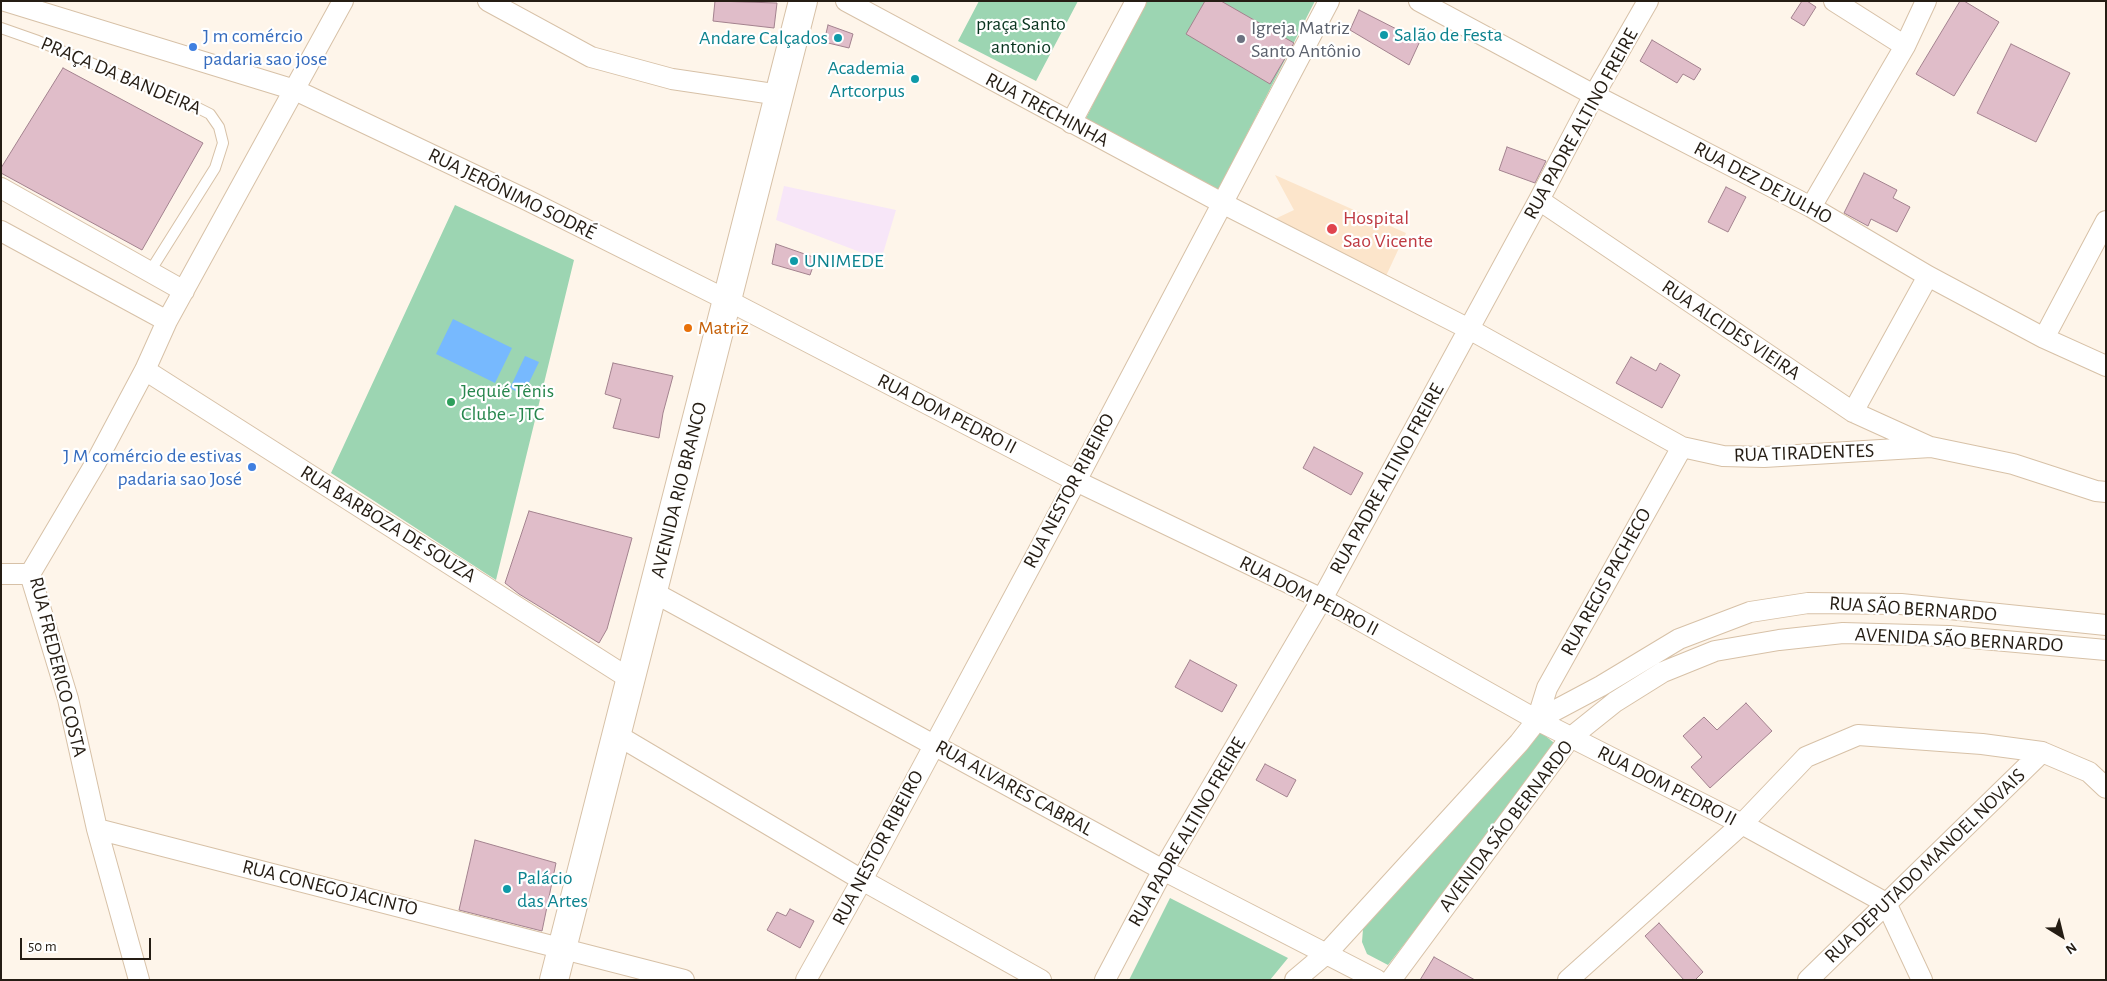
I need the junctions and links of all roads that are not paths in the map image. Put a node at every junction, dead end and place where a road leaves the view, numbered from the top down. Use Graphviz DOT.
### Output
graph roads {
  1 [pos="5,1"];
  2 [pos="343,1"];
  3 [pos="488,1"];
  4 [pos="803,1"];
  5 [pos="846,1"];
  6 [pos="1136,1"];
  7 [pos="1329,1"];
  8 [pos="1419,1"];
  9 [pos="1648,1"];
  10 [pos="1834,1"];
  11 [pos="1926,1"];
  12 [pos="1,28"];
  13 [pos="1905,46"];
  14 [pos="295,90"];
  15 [pos="780,95"];
  16 [pos="1594,95"];
  17 [pos="1071,123"];
  18 [pos="1,188"];
  19 [pos="1539,200"];
  20 [pos="1222,203"];
  21 [pos="1812,207"];
  22 [pos="2106,221"];
  23 [pos="1,231"];
  24 [pos="149,273"];
  25 [pos="1928,276"];
  26 [pos="184,291"];
  27 [pos="727,300"];
  28 [pos="167,321"];
  29 [pos="1469,329"];
  30 [pos="2044,338"];
  31 [pos="2106,366"];
  32 [pos="145,370"];
  33 [pos="1853,412"];
  34 [pos="1682,447"];
  35 [pos="1931,447"];
  36 [pos="1076,481"];
  37 [pos="2106,492"];
  38 [pos="1,574"];
  39 [pos="30,574"];
  40 [pos="653,592"];
  41 [pos="1322,599"];
  42 [pos="1845,603"];
  43 [pos="2106,625"];
  44 [pos="1842,634"];
  45 [pos="2106,650"];
  46 [pos="630,679"];
  47 [pos="1537,720"];
  48 [pos="617,735"];
  49 [pos="1570,738"];
  50 [pos="934,744"];
  51 [pos="2042,752"];
  52 [pos="2106,788"];
  53 [pos="1742,824"];
  54 [pos="97,829"];
  55 [pos="1163,870"];
  56 [pos="862,880"];
  57 [pos="1886,903"];
  58 [pos="563,948"];
  59 [pos="1327,953"];
  60 [pos="139,980"];
  61 [pos="554,980"];
  62 [pos="684,980"];
  63 [pos="806,980"];
  64 [pos="1041,980"];
  65 [pos="1105,980"];
  66 [pos="1295,980"];
  67 [pos="1378,980"];
  68 [pos="1391,980"];
  69 [pos="1568,980"];
  70 [pos="1808,980"];
  71 [pos="1922,980"];
  1 -- 14 [label="street, PRAÇA DA BANDEIRA"];
  2 -- 14 [label="street, RUA FREDERICO COSTA"];
  3 -- 15 [label="street"];
  4 -- 15 [label="main road, AVENIDA RIO BRANCO"];
  5 -- 17 [label="street, RUA TRECHINHA"];
  6 -- 17 [label="street"];
  7 -- 20 [label="street, RUA NESTOR RIBEIRO"];
  8 -- 16 [label="street, RUA DEZ DE JULHO"];
  9 -- 16 [label="street, RUA PADRE ALTINO FREIRE"];
  10 -- 13 [label="street"];
  11 -- 13 [label="street"];
  12 -- 24 [label="lane, PRAÇA DA BANDEIRA"];
  13 -- 21 [label="street"];
  14 -- 26 [label="street, RUA FREDERICO COSTA"];
  14 -- 27 [label="street, RUA JERÔNIMO SODRÉ"];
  15 -- 27 [label="main road, AVENIDA RIO BRANCO"];
  16 -- 19 [label="street, RUA PADRE ALTINO FREIRE"];
  16 -- 21 [label="street, RUA DEZ DE JULHO"];
  17 -- 20 [label="street, RUA TRECHINHA"];
  18 -- 24 [label="street"];
  19 -- 29 [label="street, RUA PADRE ALTINO FREIRE"];
  19 -- 33 [label="street, RUA ALCIDES VIEIRA"];
  20 -- 29 [label="street, RUA TRECHINHA"];
  20 -- 36 [label="street, RUA NESTOR RIBEIRO"];
  21 -- 25 [label="street, RUA DEZ DE JULHO"];
  22 -- 30 [label="street"];
  23 -- 28 [label="street"];
  24 -- 26 [label="street"];
  25 -- 30 [label="street, RUA DEZ DE JULHO"];
  25 -- 33 [label="street"];
  26 -- 28 [label="street, RUA FREDERICO COSTA"];
  27 -- 36 [label="street, RUA DOM PEDRO II"];
  27 -- 40 [label="main road, AVENIDA RIO BRANCO"];
  28 -- 32 [label="street, RUA FREDERICO COSTA"];
  29 -- 34 [label="street, RUA TIRADENTES"];
  29 -- 41 [label="street, RUA PADRE ALTINO FREIRE"];
  30 -- 31 [label="street, RUA DEZ DE JULHO"];
  32 -- 39 [label="street, RUA FREDERICO COSTA"];
  32 -- 46 [label="street, RUA BARBOZA DE SOUZA"];
  33 -- 35 [label="street, RUA ALCIDES VIEIRA"];
  34 -- 35 [label="street, RUA TIRADENTES"];
  34 -- 47 [label="street, RUA REGIS PACHECO"];
  35 -- 37 [label="street, RUA TIRADENTES"];
  36 -- 41 [label="street, RUA DOM PEDRO II"];
  36 -- 50 [label="street, RUA NESTOR RIBEIRO"];
  38 -- 39 [label="street"];
  39 -- 54 [label="street, RUA FREDERICO COSTA"];
  40 -- 46 [label="main road, AVENIDA RIO BRANCO"];
  40 -- 50 [label="street, RUA ALVARES CABRAL"];
  41 -- 47 [label="street, RUA DOM PEDRO II"];
  41 -- 55 [label="street, RUA PADRE ALTINO FREIRE"];
  42 -- 43 [label="street, RUA SÃO BERNARDO"];
  42 -- 44 [label="street"];
  42 -- 47 [label="street, RUA SÃO BERNARDO"];
  44 -- 45 [label="street, AVENIDA SÃO BERNARDO"];
  44 -- 49 [label="street, AVENIDA SÃO BERNARDO"];
  46 -- 48 [label="main road, AVENIDA RIO BRANCO"];
  47 -- 49 [label="street, RUA DOM PEDRO II"];
  47 -- 59 [label="street, AVENIDA SÃO BERNARDO"];
  48 -- 56 [label="street"];
  48 -- 58 [label="main road, AVENIDA RIO BRANCO"];
  49 -- 53 [label="street, RUA DOM PEDRO II"];
  49 -- 68 [label="street, AVENIDA SÃO BERNARDO"];
  50 -- 55 [label="street, RUA ALVARES CABRAL"];
  50 -- 56 [label="street, RUA NESTOR RIBEIRO"];
  51 -- 52 [label="street"];
  51 -- 53 [label="street"];
  51 -- 57 [label="street, RUA DEPUTADO MANOEL NOVAIS"];
  53 -- 57 [label="street, RUA DOM PEDRO II"];
  53 -- 69 [label="street"];
  54 -- 58 [label="street, RUA CONEGO JACINTO"];
  54 -- 60 [label="street, RUA FREDERICO COSTA"];
  55 -- 59 [label="street, RUA ALVARES CABRAL"];
  55 -- 65 [label="street, RUA PADRE ALTINO FREIRE"];
  56 -- 63 [label="street, RUA NESTOR RIBEIRO"];
  56 -- 64 [label="street"];
  57 -- 70 [label="street, RUA DEPUTADO MANOEL NOVAIS"];
  57 -- 71 [label="street"];
  58 -- 61 [label="main road, AVENIDA RIO BRANCO"];
  58 -- 62 [label="street, RUA CONEGO JACINTO"];
  59 -- 66 [label="street, AVENIDA SÃO BERNARDO"];
  59 -- 67 [label="street, RUA ALVARES CABRAL"];
}
